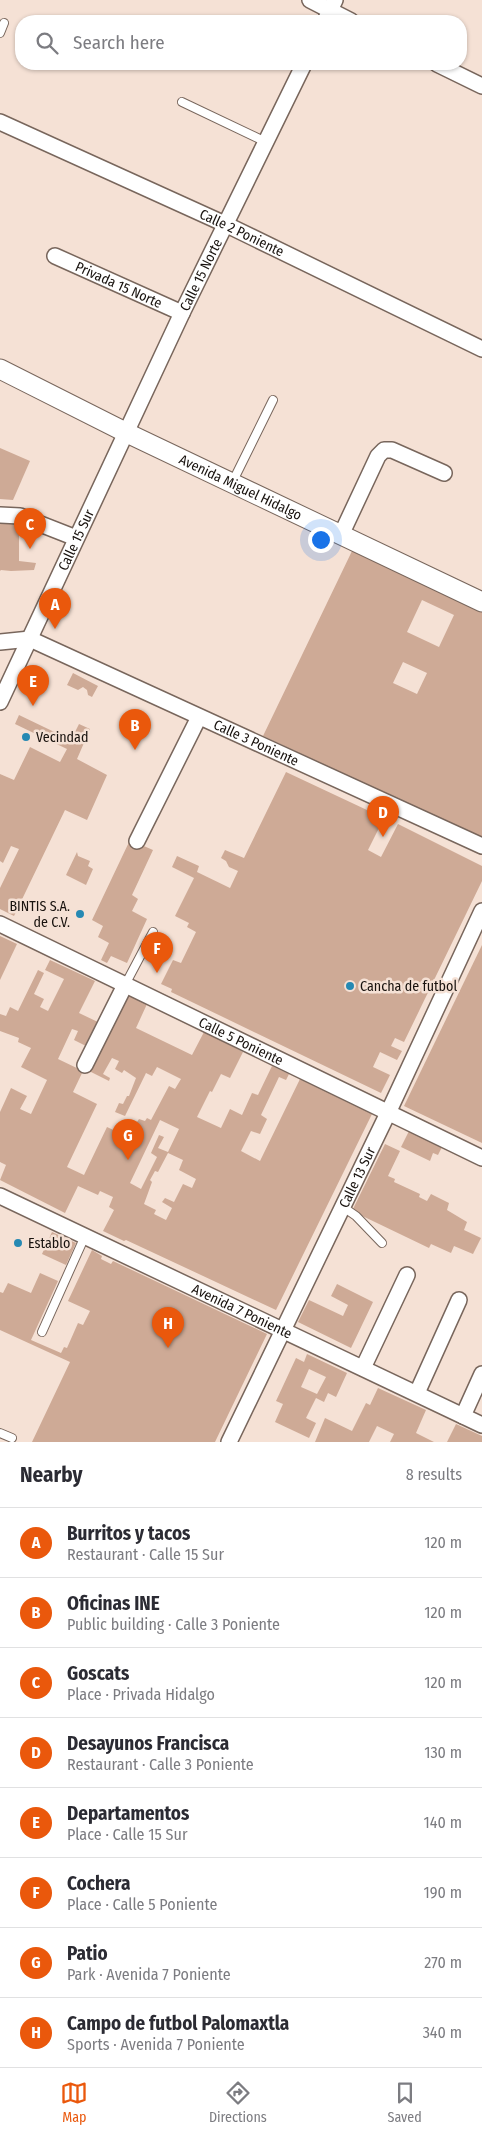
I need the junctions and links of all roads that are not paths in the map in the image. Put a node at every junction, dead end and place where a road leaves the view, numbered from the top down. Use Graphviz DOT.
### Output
graph roads {
  1 [pos="310,0"];
  2 [pos="330,11"];
  3 [pos="4,23"];
  4 [pos="0,33"];
  5 [pos="301,70"];
  6 [pos="449,70"];
  7 [pos="482,86"];
  8 [pos="182,102"];
  9 [pos="0,122"];
  10 [pos="266,142"];
  11 [pos="227,225"];
  12 [pos="55,256"];
  13 [pos="182,313"];
  14 [pos="482,350"];
  15 [pos="0,369"];
  16 [pos="272,400"];
  17 [pos="126,433"];
  18 [pos="444,473"];
  19 [pos="232,483"];
  20 [pos="0,515"];
  21 [pos="341,535"];
  22 [pos="76,538"];
  23 [pos="482,602"];
  24 [pos="30,639"];
  25 [pos="0,642"];
  26 [pos="0,702"];
  27 [pos="199,717"];
  28 [pos="137,841"];
  29 [pos="482,846"];
  30 [pos="482,911"];
  31 [pos="0,924"];
  32 [pos="152,932"];
  33 [pos="125,985"];
  34 [pos="85,1065"];
  35 [pos="388,1113"];
  36 [pos="482,1158"];
  37 [pos="0,1196"];
  38 [pos="343,1207"];
  39 [pos="85,1236"];
  40 [pos="382,1243"];
  41 [pos="407,1275"];
  42 [pos="459,1300"];
  43 [pos="284,1330"];
  44 [pos="42,1332"];
  45 [pos="362,1368"];
  46 [pos="482,1374"];
  47 [pos="417,1393"];
  48 [pos="463,1416"];
  49 [pos="482,1425"];
  50 [pos="0,1433"];
  51 [pos="12,1438"];
  52 [pos="229,1442"];
  1 -- 2 [label="street"];
  3 -- 4 [label="lane"];
  5 -- 10 [label="street, Calle 15 Norte"];
  6 -- 7 [label="street"];
  8 -- 10 [label="lane"];
  9 -- 11 [label="street, Calle 2 Poniente"];
  10 -- 11 [label="street, Calle 15 Norte"];
  11 -- 13 [label="street, Calle 15 Norte"];
  11 -- 14 [label="street, Calle 2 Poniente"];
  12 -- 13 [label="street, Privada 15 Norte"];
  13 -- 17 [label="street, Calle 15 Norte"];
  15 -- 17 [label="street, Avenida Miguel Hidalgo"];
  16 -- 19 [label="lane"];
  17 -- 19 [label="street, Avenida Miguel Hidalgo"];
  17 -- 22 [label="street, Calle 15 Sur"];
  18 -- 21 [label="street"];
  19 -- 21 [label="street, Avenida Miguel Hidalgo"];
  20 -- 22 [label="street"];
  21 -- 23 [label="street, Avenida Miguel Hidalgo"];
  22 -- 24 [label="street, Calle 15 Sur"];
  24 -- 25 [label="street"];
  24 -- 26 [label="street, Calle 15 Sur"];
  24 -- 27 [label="street, Calle 3 Poniente"];
  27 -- 28 [label="street"];
  27 -- 29 [label="street, Calle 3 Poniente"];
  30 -- 35 [label="street, Calle 13 Sur"];
  31 -- 33 [label="street, Calle 5 Poniente"];
  32 -- 33 [label="lane"];
  33 -- 34 [label="street"];
  33 -- 35 [label="street, Calle 5 Poniente"];
  35 -- 36 [label="street, Calle 5 Poniente"];
  35 -- 38 [label="street, Calle 13 Sur"];
  37 -- 39 [label="street, Avenida 7 Poniente"];
  38 -- 40 [label="lane"];
  38 -- 43 [label="street, Calle 13 Sur"];
  39 -- 43 [label="street, Avenida 7 Poniente"];
  39 -- 44 [label="lane"];
  41 -- 45 [label="street"];
  42 -- 47 [label="street"];
  43 -- 45 [label="street, Avenida 7 Poniente"];
  43 -- 52 [label="street, Calle 13 Sur"];
  45 -- 47 [label="street, Avenida 7 Poniente"];
  46 -- 48 [label="street"];
  47 -- 48 [label="street, Avenida 7 Poniente"];
  48 -- 49 [label="street, Avenida 7 Poniente"];
  50 -- 51 [label="lane"];
}
